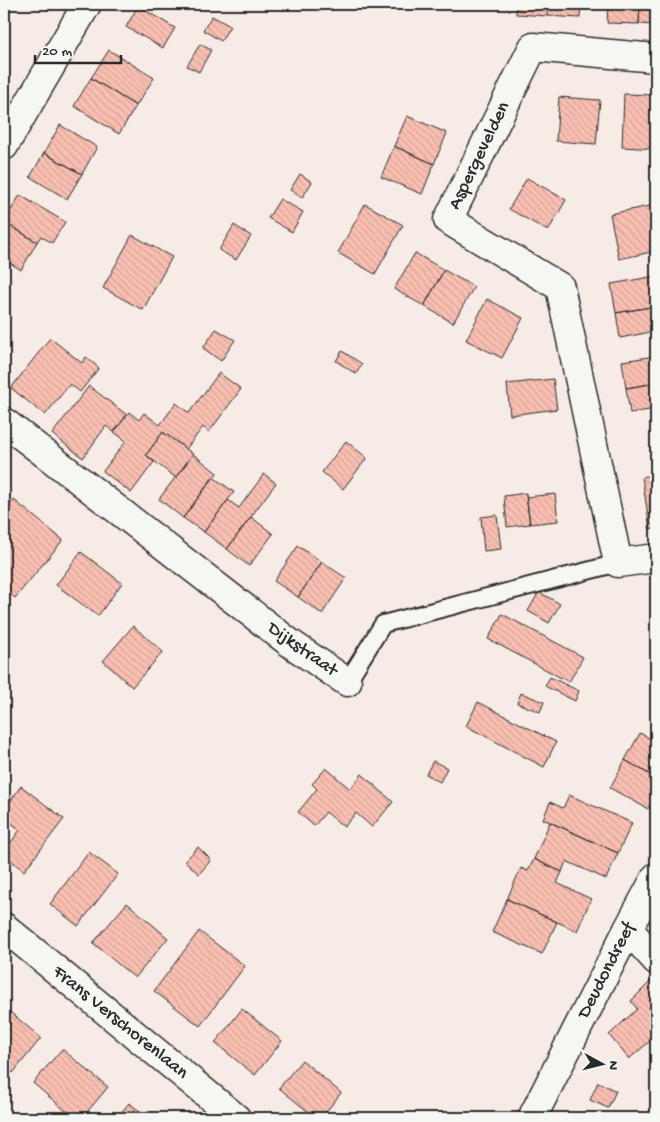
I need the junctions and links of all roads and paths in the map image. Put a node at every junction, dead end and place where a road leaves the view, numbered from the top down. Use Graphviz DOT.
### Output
graph roads {
  1 [pos="88,4"];
  2 [pos="656,58"];
  3 [pos="4,146"];
  4 [pos="4,422"];
  5 [pos="656,558"];
  6 [pos="618,563"];
  7 [pos="347,682"];
  8 [pos="656,877"];
  9 [pos="4,927"];
  10 [pos="628,929"];
  11 [pos="656,960"];
  12 [pos="236,1118"];
  13 [pos="532,1118"];
  1 -- 3 [label="street"];
  2 -- 6 [label="street, Aspergevelden"];
  4 -- 7 [label="street, Dijkstraat"];
  5 -- 6 [label="street, Dijkstraat"];
  6 -- 7 [label="lane, Dijkstraat"];
  8 -- 10 [label="street, Deudondreef"];
  9 -- 12 [label="street, Frans Verschorenlaan"];
  10 -- 11 [label="street"];
  10 -- 13 [label="street, Deudondreef"];
}
